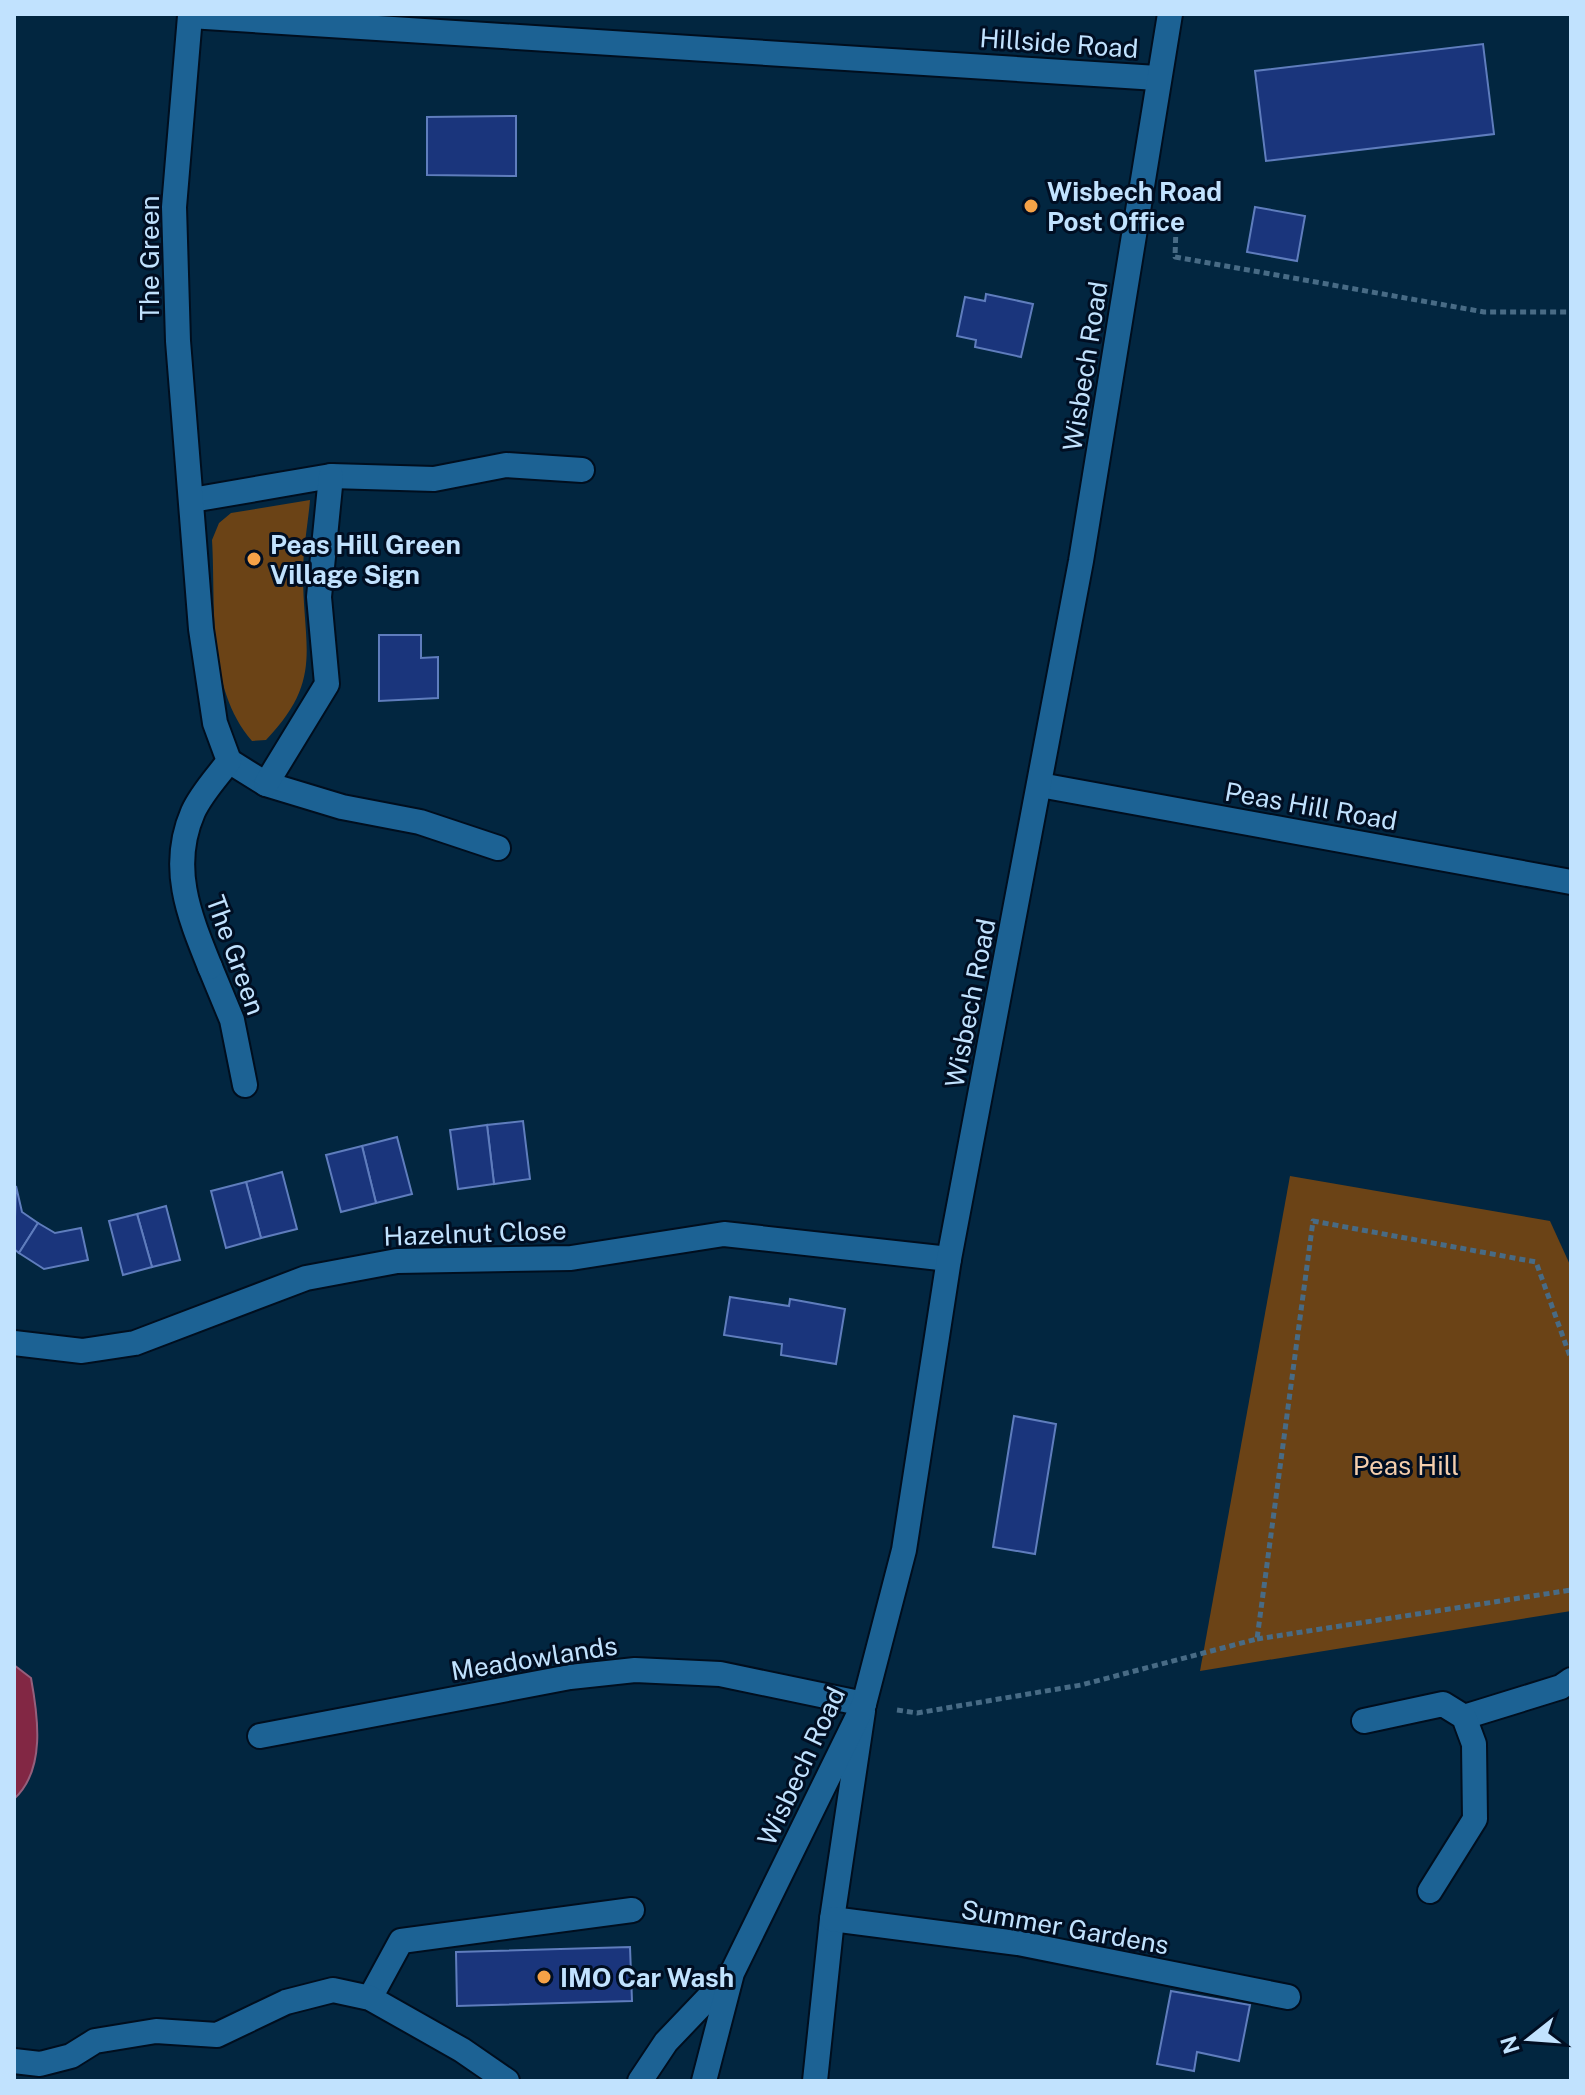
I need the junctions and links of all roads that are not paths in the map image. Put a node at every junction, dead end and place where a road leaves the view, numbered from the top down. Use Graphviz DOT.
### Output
graph roads {
  1 [pos="1170,14"];
  2 [pos="190,16"];
  3 [pos="1157,78"];
  4 [pos="582,470"];
  5 [pos="331,476"];
  6 [pos="192,500"];
  7 [pos="229,761"];
  8 [pos="266,784"];
  9 [pos="1040,785"];
  10 [pos="498,848"];
  11 [pos="1571,882"];
  12 [pos="245,1085"];
  13 [pos="949,1259"];
  14 [pos="14,1343"];
  15 [pos="1571,1680"];
  16 [pos="864,1704"];
  17 [pos="1464,1717"];
  18 [pos="1364,1721"];
  19 [pos="260,1736"];
  20 [pos="1430,1891"];
  21 [pos="632,1910"];
  22 [pos="832,1919"];
  23 [pos="732,1973"];
  24 [pos="1288,1997"];
  25 [pos="370,1998"];
  26 [pos="14,2061"];
  27 [pos="507,2081"];
  28 [pos="640,2081"];
  29 [pos="704,2081"];
  30 [pos="815,2081"];
  1 -- 3 [label="street, Wisbech Road"];
  2 -- 3 [label="street, Hillside Road"];
  2 -- 6 [label="street, The Green"];
  3 -- 9 [label="street, Wisbech Road"];
  4 -- 5 [label="street"];
  5 -- 6 [label="street"];
  5 -- 8 [label="street"];
  6 -- 7 [label="street, The Green"];
  7 -- 8 [label="street"];
  7 -- 12 [label="street, The Green"];
  8 -- 10 [label="street"];
  9 -- 11 [label="street, Peas Hill Road"];
  9 -- 13 [label="street, Wisbech Road"];
  13 -- 14 [label="street, Hazelnut Close"];
  13 -- 16 [label="street, Wisbech Road"];
  15 -- 17 [label="street"];
  16 -- 19 [label="street, Meadowlands"];
  16 -- 22 [label="street"];
  16 -- 23 [label="street, Wisbech Road"];
  17 -- 18 [label="street"];
  17 -- 20 [label="street"];
  21 -- 25 [label="street"];
  22 -- 24 [label="street, Summer Gardens"];
  22 -- 30 [label="street"];
  23 -- 28 [label="street, Wisbech Road"];
  23 -- 29 [label="street, Wisbech Road"];
  25 -- 26 [label="street"];
  25 -- 27 [label="street"];
}
